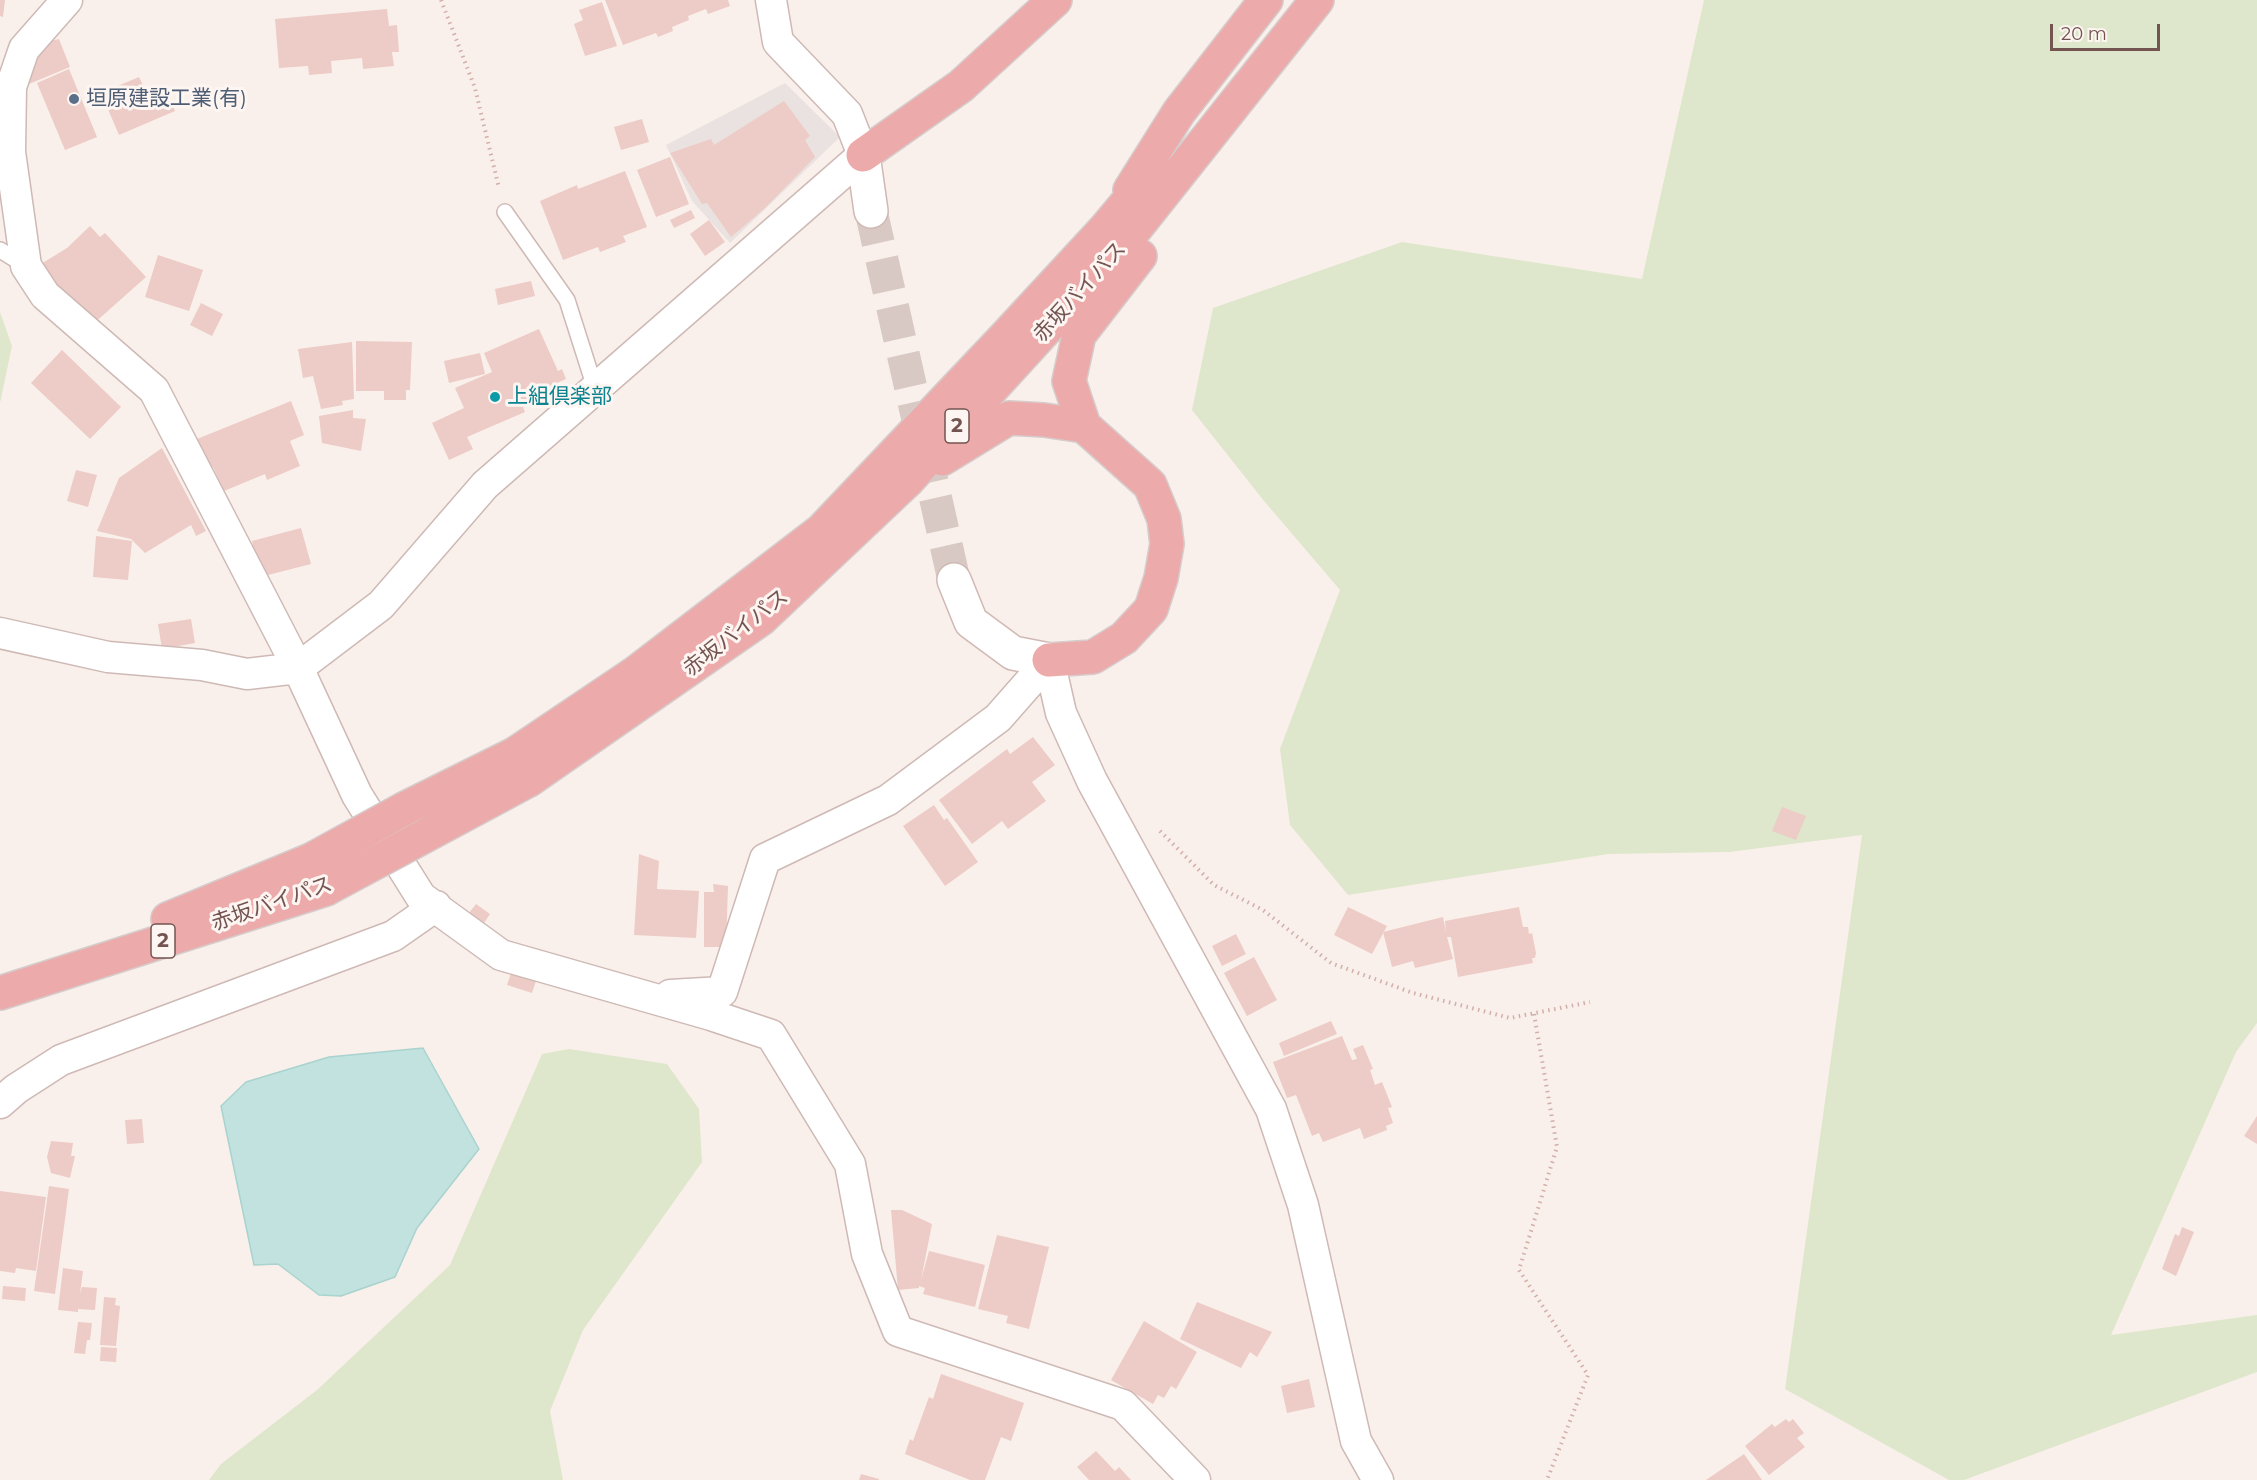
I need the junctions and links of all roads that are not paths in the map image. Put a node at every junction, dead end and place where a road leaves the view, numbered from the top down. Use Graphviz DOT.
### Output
graph roads {
  1 [pos="67,0"];
  2 [pos="771,0"];
  3 [pos="1055,0"];
  4 [pos="1266,0"];
  5 [pos="1294,0"];
  6 [pos="1317,0"];
  7 [pos="1336,0"];
  8 [pos="863,155"];
  9 [pos="871,211"];
  10 [pos="505,212"];
  11 [pos="1105,230"];
  12 [pos="0,250"];
  13 [pos="26,266"];
  14 [pos="596,388"];
  15 [pos="1084,426"];
  16 [pos="907,481"];
  17 [pos="954,580"];
  18 [pos="0,633"];
  19 [pos="1049,660"];
  20 [pos="298,668"];
  21 [pos="522,767"];
  22 [pos="436,906"];
  23 [pos="0,988"];
  24 [pos="0,993"];
  25 [pos="646,996"];
  26 [pos="5,1091"];
  27 [pos="1195,1480"];
  28 [pos="1378,1480"];
  1 -- 13 [label="street"];
  2 -- 8 [label="street"];
  3 -- 8 [label="highway"];
  4 -- 11 [label="highway"];
  5 -- 11 [label="highway, 赤坂バイパス / 2"];
  6 -- 16 [label="highway, 赤坂バイパス / 2"];
  7 -- 15 [label="highway"];
  8 -- 9 [label="street"];
  8 -- 14 [label="street"];
  10 -- 14 [label="lane"];
  11 -- 21 [label="highway, 赤坂バイパス / 2"];
  12 -- 13 [label="lane"];
  13 -- 20 [label="street"];
  14 -- 20 [label="street"];
  15 -- 16 [label="highway"];
  15 -- 19 [label="highway"];
  16 -- 21 [label="highway, 赤坂バイパス / 2"];
  17 -- 19 [label="street"];
  18 -- 20 [label="street"];
  19 -- 25 [label="street"];
  19 -- 28 [label="street"];
  20 -- 22 [label="street"];
  21 -- 23 [label="highway, 赤坂バイパス / 2, bridge"];
  21 -- 24 [label="highway, 赤坂バイパス / 2, bridge"];
  22 -- 25 [label="street"];
  22 -- 26 [label="street"];
  25 -- 27 [label="street"];
}
